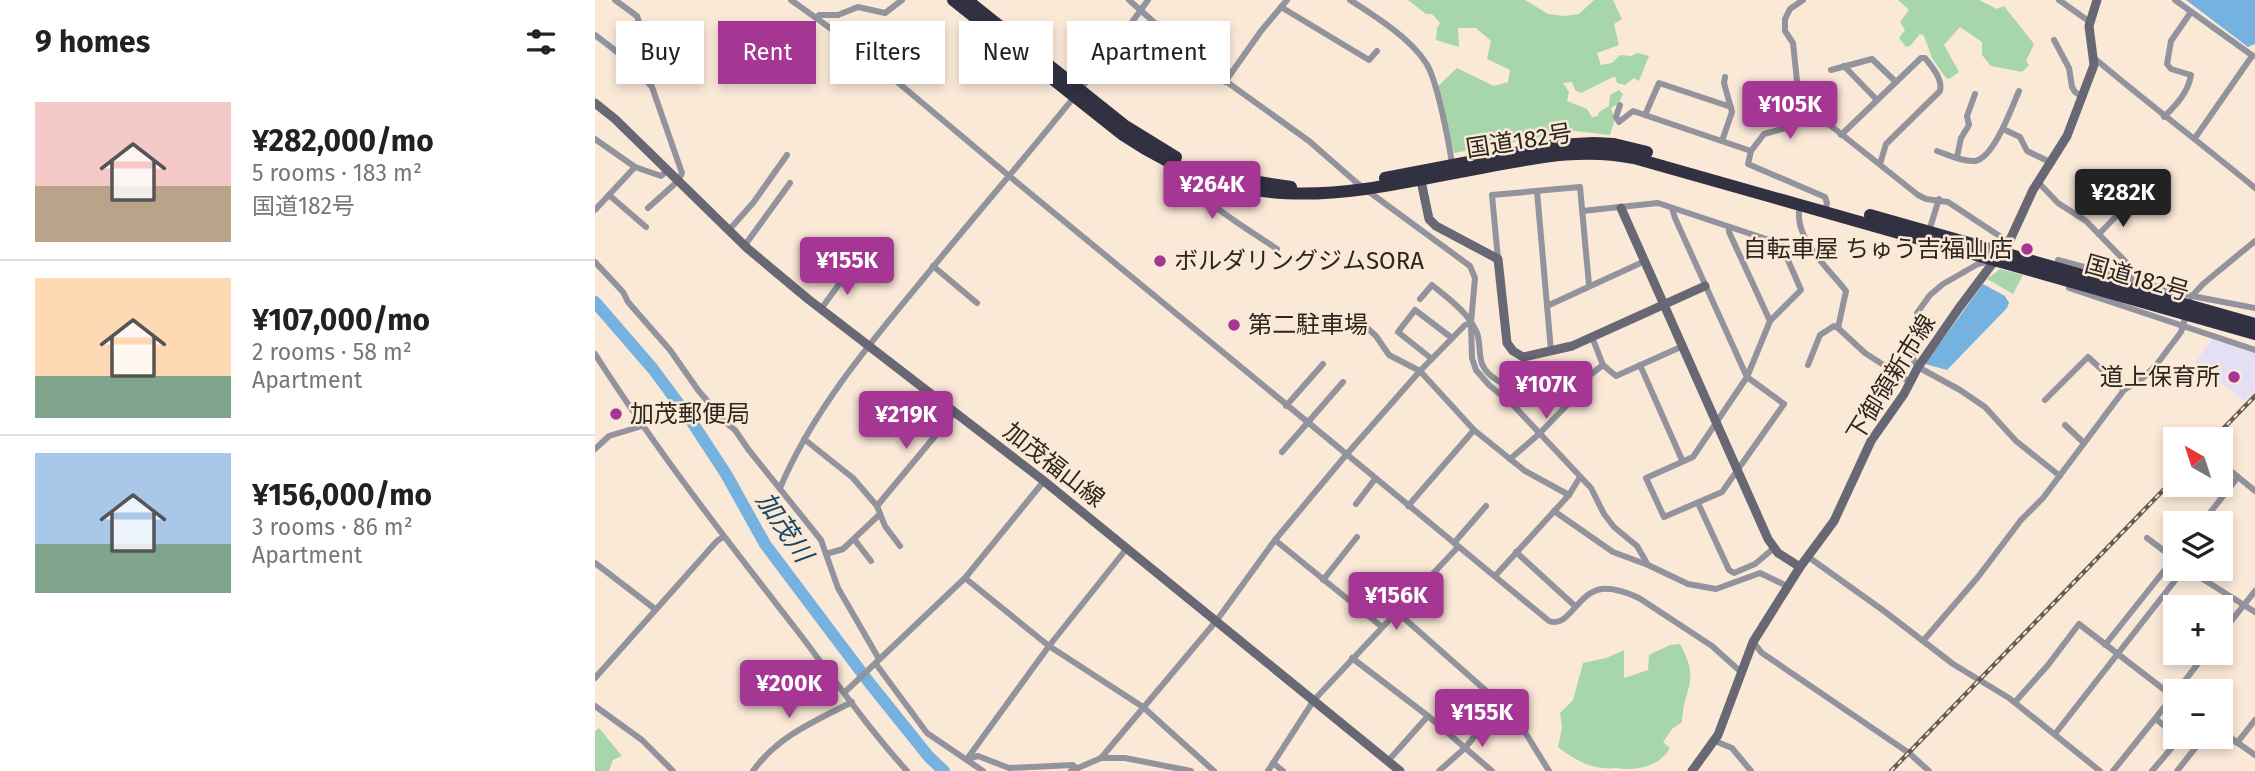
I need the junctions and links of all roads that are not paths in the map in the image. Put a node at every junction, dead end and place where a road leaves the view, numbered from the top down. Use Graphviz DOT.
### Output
graph roads {
  1 [pos="615,0"];
  2 [pos="791,0"];
  3 [pos="902,0"];
  4 [pos="953,0"];
  5 [pos="967,0"];
  6 [pos="1129,0"];
  7 [pos="1148,0"];
  8 [pos="1287,0"];
  9 [pos="1350,0"];
  10 [pos="1803,0"];
  11 [pos="2059,0"];
  12 [pos="2097,0"];
  13 [pos="2175,0"];
  14 [pos="1281,8"];
  15 [pos="1140,10"];
  16 [pos="2191,12"];
  17 [pos="816,18"];
  18 [pos="639,21"];
  19 [pos="1152,21"];
  20 [pos="2090,22"];
  21 [pos="595,35"];
  22 [pos="2054,40"];
  23 [pos="616,50"];
  24 [pos="1377,51"];
  25 [pos="2093,56"];
  26 [pos="2253,57"];
  27 [pos="1844,66"];
  28 [pos="1831,69"];
  29 [pos="1230,75"];
  30 [pos="1725,77"];
  31 [pos="1896,82"];
  32 [pos="649,84"];
  33 [pos="1228,84"];
  34 [pos="2019,91"];
  35 [pos="1076,92"];
  36 [pos="1975,94"];
  37 [pos="2081,96"];
  38 [pos="1877,100"];
  39 [pos="595,103"];
  40 [pos="1620,105"];
  41 [pos="1731,107"];
  42 [pos="1811,110"];
  43 [pos="1645,115"];
  44 [pos="2164,117"];
  45 [pos="2003,129"];
  46 [pos="1841,135"];
  47 [pos="2195,138"];
  48 [pos="595,139"];
  49 [pos="1722,141"];
  50 [pos="1751,151"];
  51 [pos="1937,151"];
  52 [pos="787,155"];
  53 [pos="1957,158"];
  54 [pos="2052,163"];
  55 [pos="1880,164"];
  56 [pos="635,167"];
  57 [pos="1180,168"];
  58 [pos="1452,169"];
  59 [pos="668,170"];
  60 [pos="1007,175"];
  61 [pos="1420,175"];
  62 [pos="678,181"];
  63 [pos="2038,182"];
  64 [pos="790,183"];
  65 [pos="1363,186"];
  66 [pos="2255,188"];
  67 [pos="1537,191"];
  68 [pos="609,195"];
  69 [pos="1939,200"];
  70 [pos="1801,205"];
  71 [pos="2127,205"];
  72 [pos="1826,207"];
  73 [pos="649,208"];
  74 [pos="1621,208"];
  75 [pos="1672,208"];
  76 [pos="595,210"];
  77 [pos="1582,211"];
  78 [pos="646,227"];
  79 [pos="1729,227"];
  80 [pos="729,230"];
  81 [pos="1929,232"];
  82 [pos="2099,234"];
  83 [pos="2255,241"];
  84 [pos="745,245"];
  85 [pos="1277,249"];
  86 [pos="2003,252"];
  87 [pos="1498,259"];
  88 [pos="2058,260"];
  89 [pos="1645,261"];
  90 [pos="595,262"];
  91 [pos="933,266"];
  92 [pos="850,269"];
  93 [pos="2044,269"];
  94 [pos="2131,281"];
  95 [pos="1589,285"];
  96 [pos="1705,286"];
  97 [pos="2069,288"];
  98 [pos="1420,299"];
  99 [pos="2190,299"];
  100 [pos="977,303"];
  101 [pos="1664,304"];
  102 [pos="1547,306"];
  103 [pos="2255,308"];
  104 [pos="821,309"];
  105 [pos="1770,321"];
  106 [pos="2184,322"];
  107 [pos="1471,323"];
  108 [pos="2255,324"];
  109 [pos="1364,325"];
  110 [pos="1838,328"];
  111 [pos="2255,334"];
  112 [pos="1592,337"];
  113 [pos="1453,338"];
  114 [pos="868,345"];
  115 [pos="1683,346"];
  116 [pos="2255,349"];
  117 [pos="1551,351"];
  118 [pos="596,358"];
  119 [pos="1432,359"];
  120 [pos="1323,365"];
  121 [pos="1602,365"];
  122 [pos="1640,365"];
  123 [pos="1808,365"];
  124 [pos="1917,367"];
  125 [pos="1420,371"];
  126 [pos="1747,377"];
  127 [pos="1343,382"];
  128 [pos="1910,382"];
  129 [pos="2124,390"];
  130 [pos="2045,400"];
  131 [pos="1570,402"];
  132 [pos="1286,406"];
  133 [pos="955,412"];
  134 [pos="1716,422"];
  135 [pos="1307,423"];
  136 [pos="2065,425"];
  137 [pos="642,426"];
  138 [pos="1474,430"];
  139 [pos="1539,434"];
  140 [pos="804,439"];
  141 [pos="2084,443"];
  142 [pos="595,449"];
  143 [pos="1282,452"];
  144 [pos="1346,455"];
  145 [pos="1510,459"];
  146 [pos="1682,460"];
  147 [pos="1738,470"];
  148 [pos="2233,473"];
  149 [pos="2060,476"];
  150 [pos="1580,477"];
  151 [pos="2238,477"];
  152 [pos="1375,479"];
  153 [pos="1044,481"];
  154 [pos="781,488"];
  155 [pos="2255,491"];
  156 [pos="1569,495"];
  157 [pos="1698,503"];
  158 [pos="1356,504"];
  159 [pos="877,506"];
  160 [pos="1408,506"];
  161 [pos="1486,506"];
  162 [pos="1554,511"];
  163 [pos="2211,511"];
  164 [pos="879,515"];
  165 [pos="723,537"];
  166 [pos="1357,537"];
  167 [pos="2147,538"];
  168 [pos="854,539"];
  169 [pos="1275,540"];
  170 [pos="1456,545"];
  171 [pos="899,546"];
  172 [pos="1127,548"];
  173 [pos="1775,548"];
  174 [pos="2163,549"];
  175 [pos="1516,552"];
  176 [pos="826,554"];
  177 [pos="1807,556"];
  178 [pos="871,561"];
  179 [pos="595,563"];
  180 [pos="1648,565"];
  181 [pos="1800,567"];
  182 [pos="2163,573"];
  183 [pos="1495,576"];
  184 [pos="965,578"];
  185 [pos="1323,580"];
  186 [pos="2176,581"];
  187 [pos="2206,581"];
  188 [pos="1787,586"];
  189 [pos="2255,591"];
  190 [pos="2244,604"];
  191 [pos="1575,606"];
  192 [pos="655,610"];
  193 [pos="1397,612"];
  194 [pos="2255,612"];
  195 [pos="2233,618"];
  196 [pos="1217,620"];
  197 [pos="1382,627"];
  198 [pos="1923,641"];
  199 [pos="1753,642"];
  200 [pos="2105,645"];
  201 [pos="1049,646"];
  202 [pos="2117,655"];
  203 [pos="1352,658"];
  204 [pos="878,661"];
  205 [pos="1741,672"];
  206 [pos="595,678"];
  207 [pos="2163,687"];
  208 [pos="845,692"];
  209 [pos="1314,700"];
  210 [pos="852,702"];
  211 [pos="2015,702"];
  212 [pos="1501,704"];
  213 [pos="595,706"];
  214 [pos="1143,707"];
  215 [pos="2163,710"];
  216 [pos="1428,716"];
  217 [pos="2156,719"];
  218 [pos="2255,720"];
  219 [pos="2163,725"];
  220 [pos="2055,734"];
  221 [pos="2233,740"];
  222 [pos="1715,741"];
  223 [pos="2237,743"];
  224 [pos="1465,748"];
  225 [pos="2171,749"];
  226 [pos="2194,749"];
  227 [pos="2255,755"];
  228 [pos="1101,758"];
  229 [pos="967,759"];
  230 [pos="1388,761"];
  231 [pos="1273,763"];
  232 [pos="1074,769"];
  233 [pos="673,771"];
  234 [pos="753,771"];
  235 [pos="907,771"];
  236 [pos="983,771"];
  237 [pos="1191,771"];
  238 [pos="1214,771"];
  239 [pos="1268,771"];
  240 [pos="1283,771"];
  241 [pos="1400,771"];
  242 [pos="1439,771"];
  243 [pos="1492,771"];
  244 [pos="1549,771"];
  245 [pos="1692,771"];
  246 [pos="1751,771"];
  247 [pos="1929,771"];
  248 [pos="2100,771"];
  249 [pos="2113,771"];
  250 [pos="2152,771"];
  251 [pos="2177,771"];
  1 -- 18 [label="street"];
  2 -- 17 [label="street"];
  3 -- 17 [label="street"];
  4 -- 35 [label="highway, 国道182号"];
  5 -- 35 [label="highway, 国道182号"];
  6 -- 15 [label="street"];
  7 -- 15 [label="street"];
  8 -- 14 [label="street"];
  9 -- 58 [label="street"];
  10 -- 42 [label="street"];
  11 -- 20 [label="street"];
  12 -- 20 [label="main road, 下御領新市線"];
  13 -- 16 [label="street"];
  14 -- 24 [label="street"];
  14 -- 29 [label="street"];
  15 -- 19 [label="street"];
  15 -- 35 [label="street"];
  16 -- 26 [label="street"];
  16 -- 44 [label="street"];
  17 -- 60 [label="street"];
  20 -- 25 [label="main road, 下御領新市線"];
  21 -- 23 [label="street"];
  22 -- 37 [label="street"];
  25 -- 37 [label="main road, 下御領新市線"];
  25 -- 44 [label="street"];
  26 -- 47 [label="street"];
  27 -- 28 [label="street"];
  27 -- 31 [label="street"];
  27 -- 38 [label="street"];
  30 -- 41 [label="street"];
  31 -- 38 [label="street"];
  31 -- 55 [label="street"];
  32 -- 62 [label="street"];
  33 -- 65 [label="street"];
  34 -- 45 [label="street"];
  35 -- 57 [label="highway, 国道182号"];
  35 -- 60 [label="street"];
  35 -- 65 [label="highway, 国道182号"];
  36 -- 53 [label="street"];
  37 -- 54 [label="main road, 下御領新市線"];
  38 -- 46 [label="street"];
  39 -- 59 [label="main road, 加茂福山線"];
  40 -- 43 [label="street"];
  41 -- 43 [label="street"];
  41 -- 49 [label="street"];
  42 -- 46 [label="street"];
  42 -- 50 [label="street"];
  43 -- 49 [label="street"];
  44 -- 47 [label="street"];
  45 -- 53 [label="street"];
  45 -- 54 [label="street"];
  46 -- 55 [label="street"];
  47 -- 66 [label="street"];
  48 -- 56 [label="street"];
  49 -- 50 [label="street"];
  50 -- 72 [label="street"];
  51 -- 53 [label="street"];
  52 -- 80 [label="street"];
  54 -- 63 [label="main road, 下御領新市線"];
  55 -- 69 [label="street"];
  56 -- 59 [label="street"];
  56 -- 68 [label="street"];
  57 -- 65 [label="highway, 国道182号"];
  57 -- 85 [label="street"];
  58 -- 61 [label="highway, 国道182号"];
  58 -- 70 [label="highway, 国道182号"];
  58 -- 72 [label="highway, 国道182号"];
  59 -- 62 [label="main road, 加茂福山線"];
  60 -- 91 [label="street"];
  60 -- 132 [label="street"];
  61 -- 65 [label="highway, 国道182号"];
  61 -- 87 [label="main road"];
  62 -- 73 [label="street"];
  62 -- 80 [label="main road, 加茂福山線"];
  63 -- 82 [label="street"];
  63 -- 86 [label="main road, 下御領新市線"];
  64 -- 84 [label="street"];
  65 -- 107 [label="street"];
  67 -- 77 [label="street"];
  67 -- 87 [label="street"];
  67 -- 102 [label="street"];
  68 -- 76 [label="street"];
  68 -- 78 [label="street"];
  69 -- 81 [label="street"];
  69 -- 86 [label="street"];
  70 -- 72 [label="highway, 国道182号"];
  70 -- 110 [label="street"];
  71 -- 82 [label="street"];
  72 -- 81 [label="highway, 国道182号"];
  72 -- 86 [label="highway, 国道182号"];
  74 -- 75 [label="street"];
  74 -- 77 [label="street"];
  74 -- 89 [label="main road"];
  75 -- 79 [label="street"];
  75 -- 96 [label="street"];
  77 -- 95 [label="street"];
  79 -- 105 [label="street"];
  79 -- 105 [label="street"];
  80 -- 84 [label="main road, 加茂福山線"];
  81 -- 86 [label="highway, 国道182号"];
  82 -- 94 [label="street"];
  83 -- 99 [label="street"];
  84 -- 104 [label="main road, 加茂福山線"];
  86 -- 93 [label="highway, 国道182号"];
  86 -- 124 [label="main road, 下御領新市線"];
  86 -- 124 [label="street"];
  87 -- 117 [label="main road"];
  88 -- 93 [label="highway"];
  88 -- 94 [label="street"];
  89 -- 95 [label="street"];
  89 -- 101 [label="main road"];
  90 -- 154 [label="street"];
  91 -- 100 [label="street"];
  91 -- 114 [label="street"];
  92 -- 104 [label="street"];
  93 -- 97 [label="highway"];
  93 -- 108 [label="highway, 国道182号"];
  93 -- 111 [label="highway, 国道182号"];
  94 -- 99 [label="street"];
  95 -- 102 [label="street"];
  96 -- 101 [label="main road"];
  96 -- 126 [label="street"];
  97 -- 106 [label="street"];
  98 -- 107 [label="street"];
  99 -- 103 [label="street"];
  101 -- 112 [label="main road"];
  101 -- 115 [label="main road"];
  102 -- 117 [label="street"];
  104 -- 114 [label="main road, 加茂福山線"];
  105 -- 126 [label="street"];
  106 -- 116 [label="street"];
  106 -- 129 [label="street"];
  107 -- 113 [label="street"];
  107 -- 121 [label="street"];
  107 -- 139 [label="street"];
  109 -- 125 [label="street"];
  110 -- 123 [label="street"];
  110 -- 128 [label="street"];
  112 -- 117 [label="main road"];
  112 -- 121 [label="street"];
  113 -- 119 [label="street"];
  113 -- 119 [label="street"];
  114 -- 133 [label="main road, 加茂福山線"];
  114 -- 140 [label="street"];
  115 -- 122 [label="street"];
  115 -- 134 [label="main road"];
  118 -- 137 [label="street"];
  119 -- 125 [label="street"];
  120 -- 132 [label="street"];
  121 -- 122 [label="street"];
  122 -- 146 [label="street"];
  124 -- 128 [label="main road, 下御領新市線"];
  124 -- 149 [label="street"];
  125 -- 138 [label="street"];
  125 -- 144 [label="street"];
  126 -- 134 [label="street"];
  126 -- 147 [label="street"];
  127 -- 135 [label="street"];
  128 -- 177 [label="main road, 下御領新市線"];
  129 -- 130 [label="street"];
  129 -- 141 [label="street"];
  131 -- 139 [label="street"];
  132 -- 135 [label="street"];
  133 -- 153 [label="main road, 加茂福山線"];
  133 -- 159 [label="street"];
  134 -- 146 [label="street"];
  134 -- 147 [label="main road"];
  135 -- 143 [label="street"];
  135 -- 144 [label="street"];
  136 -- 141 [label="street"];
  137 -- 142 [label="street"];
  137 -- 165 [label="street"];
  138 -- 145 [label="street"];
  138 -- 160 [label="street"];
  139 -- 145 [label="street"];
  139 -- 150 [label="street"];
  140 -- 154 [label="street"];
  140 -- 159 [label="street"];
  141 -- 149 [label="street"];
  144 -- 152 [label="street"];
  144 -- 169 [label="street"];
  145 -- 156 [label="street"];
  146 -- 157 [label="street"];
  147 -- 157 [label="street"];
  147 -- 173 [label="main road"];
  148 -- 151 [label="street"];
  149 -- 198 [label="street"];
  150 -- 156 [label="street"];
  150 -- 180 [label="street"];
  151 -- 155 [label="street"];
  151 -- 163 [label="street"];
  152 -- 158 [label="street"];
  152 -- 160 [label="street"];
  153 -- 172 [label="main road, 加茂福山線"];
  153 -- 184 [label="street"];
  154 -- 176 [label="street"];
  156 -- 162 [label="street"];
  157 -- 173 [label="street"];
  159 -- 164 [label="street"];
  160 -- 170 [label="street"];
  161 -- 170 [label="street"];
  162 -- 175 [label="street"];
  162 -- 180 [label="street"];
  164 -- 168 [label="street"];
  164 -- 171 [label="street"];
  165 -- 192 [label="street"];
  165 -- 208 [label="street"];
  166 -- 185 [label="street"];
  167 -- 174 [label="street"];
  168 -- 176 [label="street"];
  168 -- 178 [label="street"];
  169 -- 185 [label="street"];
  169 -- 196 [label="street"];
  170 -- 183 [label="street"];
  170 -- 193 [label="street"];
  172 -- 196 [label="main road, 加茂福山線"];
  172 -- 201 [label="street"];
  173 -- 181 [label="main road"];
  175 -- 183 [label="street"];
  175 -- 191 [label="street"];
  176 -- 204 [label="street"];
  177 -- 181 [label="main road, 下御領新市線"];
  177 -- 198 [label="street"];
  179 -- 192 [label="street"];
  180 -- 188 [label="street"];
  181 -- 188 [label="main road, 下御領新市線"];
  182 -- 200 [label="street"];
  183 -- 191 [label="street"];
  184 -- 201 [label="street"];
  184 -- 204 [label="street"];
  185 -- 197 [label="street"];
  186 -- 202 [label="street"];
  187 -- 190 [label="street"];
  188 -- 199 [label="main road, 下御領新市線"];
  189 -- 190 [label="street"];
  190 -- 194 [label="street"];
  190 -- 195 [label="street"];
  191 -- 205 [label="street"];
  192 -- 206 [label="street"];
  193 -- 197 [label="street"];
  193 -- 212 [label="street"];
  196 -- 209 [label="main road, 加茂福山線"];
  196 -- 214 [label="street"];
  197 -- 203 [label="street"];
  198 -- 211 [label="street"];
  199 -- 205 [label="main road, 下御領新市線"];
  199 -- 247 [label="street"];
  200 -- 202 [label="street"];
  200 -- 211 [label="street"];
  201 -- 214 [label="street"];
  201 -- 229 [label="street"];
  202 -- 207 [label="street"];
  202 -- 220 [label="street"];
  203 -- 209 [label="street"];
  203 -- 216 [label="street"];
  204 -- 208 [label="street"];
  204 -- 229 [label="street"];
  205 -- 222 [label="main road, 下御領新市線"];
  208 -- 210 [label="street"];
  209 -- 230 [label="main road, 加茂福山線"];
  209 -- 231 [label="street"];
  210 -- 234 [label="street"];
  210 -- 235 [label="street"];
  211 -- 220 [label="street"];
  212 -- 224 [label="street"];
  212 -- 244 [label="street"];
  213 -- 233 [label="street"];
  214 -- 228 [label="street"];
  214 -- 238 [label="street"];
  215 -- 217 [label="street"];
  216 -- 224 [label="street"];
  216 -- 230 [label="street"];
  217 -- 219 [label="street"];
  217 -- 249 [label="street"];
  218 -- 223 [label="street"];
  220 -- 248 [label="street"];
  221 -- 223 [label="street"];
  222 -- 245 [label="main road, 下御領新市線"];
  222 -- 246 [label="street"];
  223 -- 227 [label="street"];
  224 -- 242 [label="street"];
  224 -- 243 [label="street"];
  225 -- 250 [label="street"];
  226 -- 251 [label="street"];
  228 -- 232 [label="street"];
  228 -- 237 [label="street"];
  229 -- 232 [label="street"];
  229 -- 236 [label="street"];
  230 -- 241 [label="main road, 加茂福山線"];
  231 -- 239 [label="street"];
  231 -- 240 [label="street"];
}
